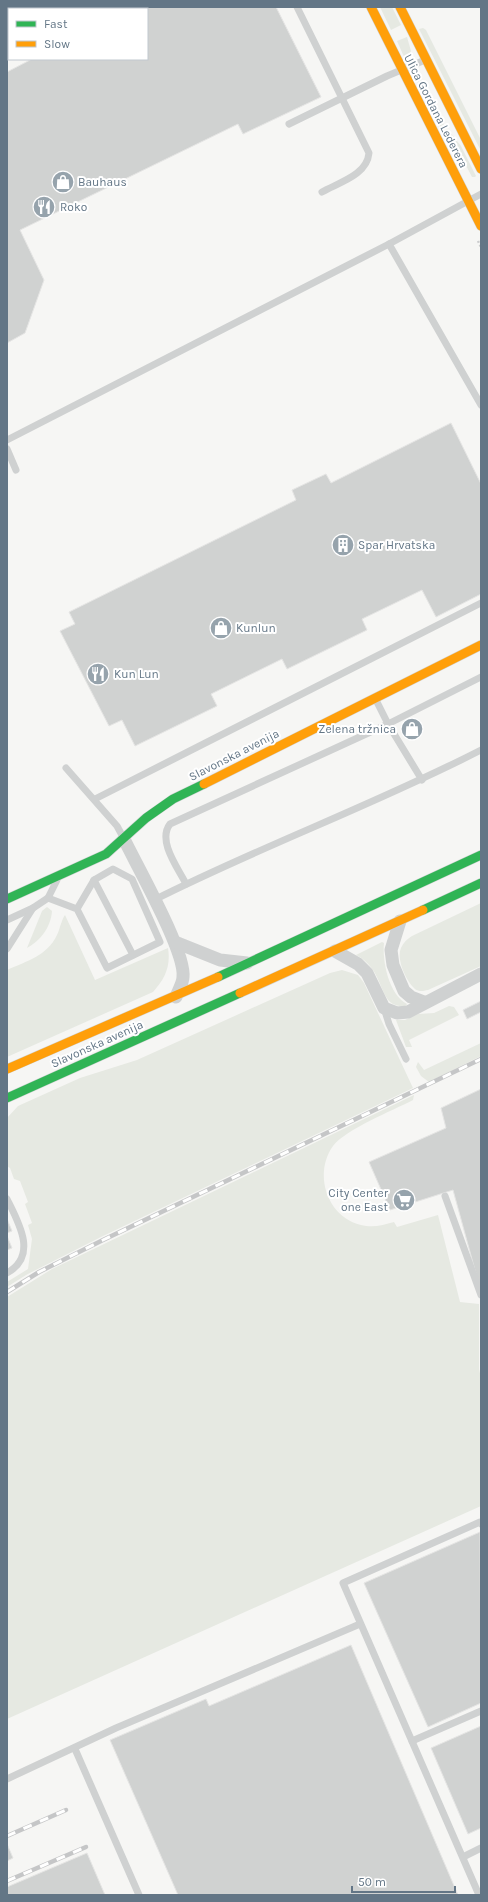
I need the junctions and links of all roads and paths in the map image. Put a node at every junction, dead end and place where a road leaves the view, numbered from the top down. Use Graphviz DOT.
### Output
graph roads {
  1 [pos="297,7"];
  2 [pos="372,7"];
  3 [pos="400,7"];
  4 [pos="427,60"];
  5 [pos="402,70"];
  6 [pos="343,99"];
  7 [pos="289,124"];
  8 [pos="481,169"];
  9 [pos="322,192"];
  10 [pos="481,194"];
  11 [pos="468,201"];
  12 [pos="481,226"];
  13 [pos="389,244"];
  14 [pos="481,406"];
  15 [pos="7,440"];
  16 [pos="7,449"];
  17 [pos="16,470"];
  18 [pos="481,603"];
  19 [pos="481,645"];
  20 [pos="481,677"];
  21 [pos="375,698"];
  22 [pos="388,724"];
  23 [pos="481,750"];
  24 [pos="66,768"];
  25 [pos="422,780"];
  26 [pos="95,799"];
  27 [pos="124,839"];
  28 [pos="481,855"];
  29 [pos="59,877"];
  30 [pos="94,880"];
  31 [pos="481,883"];
  32 [pos="186,884"];
  33 [pos="48,898"];
  34 [pos="7,899"];
  35 [pos="154,900"];
  36 [pos="33,908"];
  37 [pos="77,908"];
  38 [pos="7,920"];
  39 [pos="400,921"];
  40 [pos="175,942"];
  41 [pos="7,949"];
  42 [pos="335,951"];
  43 [pos="134,955"];
  44 [pos="248,963"];
  45 [pos="481,974"];
  46 [pos="176,997"];
  47 [pos="424,1002"];
  48 [pos="384,1008"];
  49 [pos="406,1059"];
  50 [pos="7,1069"];
  51 [pos="11,1096"];
  52 [pos="7,1105"];
  53 [pos="445,1196"];
  54 [pos="7,1199"];
  55 [pos="7,1273"];
  56 [pos="481,1295"];
  57 [pos="481,1524"];
  58 [pos="360,1624"];
  59 [pos="481,1711"];
  60 [pos="412,1741"];
  61 [pos="75,1749"];
  62 [pos="7,1779"];
  63 [pos="481,1848"];
  64 [pos="462,1857"];
  65 [pos="139,1895"];
  66 [pos="478,1895"];
  1 -- 6 [label="lane"];
  2 -- 5 [label="main road, Ulica Gordana Lederera"];
  3 -- 4 [label="main road, Ulica Gordana Lederera"];
  4 -- 5 [label="lane"];
  4 -- 8 [label="main road, Ulica Gordana Lederera"];
  5 -- 6 [label="lane"];
  5 -- 11 [label="main road, Ulica Gordana Lederera"];
  6 -- 7 [label="lane"];
  6 -- 9 [label="lane"];
  10 -- 11 [label="lane"];
  11 -- 12 [label="main road, Ulica Gordana Lederera"];
  11 -- 13 [label="lane"];
  13 -- 14 [label="lane"];
  13 -- 15 [label="lane"];
  16 -- 17 [label="lane"];
  18 -- 26 [label="lane"];
  19 -- 21 [label="main road, Slavonska avenija"];
  20 -- 22 [label="lane"];
  21 -- 22 [label="lane"];
  21 -- 27 [label="main road, Slavonska avenija"];
  22 -- 25 [label="lane"];
  22 -- 32 [label="lane"];
  23 -- 25 [label="lane"];
  24 -- 26 [label="lane"];
  25 -- 32 [label="lane"];
  26 -- 27 [label="lane"];
  27 -- 29 [label="main road, Slavonska avenija"];
  27 -- 35 [label="street"];
  28 -- 44 [label="main road, Slavonska avenija"];
  29 -- 33 [label="lane"];
  29 -- 34 [label="main road, Slavonska avenija"];
  30 -- 37 [label="lane"];
  30 -- 43 [label="lane"];
  30 -- 43 [label="lane"];
  31 -- 39 [label="main road, Slavonska avenija"];
  32 -- 35 [label="lane"];
  33 -- 36 [label="lane"];
  33 -- 37 [label="lane"];
  35 -- 40 [label="street"];
  36 -- 38 [label="lane"];
  36 -- 41 [label="lane"];
  37 -- 43 [label="lane"];
  39 -- 42 [label="main road, Slavonska avenija"];
  39 -- 47 [label="street"];
  40 -- 44 [label="street"];
  40 -- 46 [label="street"];
  42 -- 48 [label="street"];
  42 -- 51 [label="main road, Slavonska avenija"];
  44 -- 46 [label="main road, Slavonska avenija"];
  45 -- 47 [label="street"];
  46 -- 50 [label="main road, Slavonska avenija"];
  47 -- 48 [label="street"];
  48 -- 49 [label="lane"];
  51 -- 52 [label="lane"];
  53 -- 56 [label="lane"];
  54 -- 55 [label="lane"];
  57 -- 58 [label="lane"];
  58 -- 60 [label="lane"];
  58 -- 61 [label="lane"];
  59 -- 60 [label="lane"];
  60 -- 64 [label="lane"];
  61 -- 62 [label="lane"];
  61 -- 65 [label="lane"];
  63 -- 64 [label="lane"];
  64 -- 66 [label="lane"];
}
